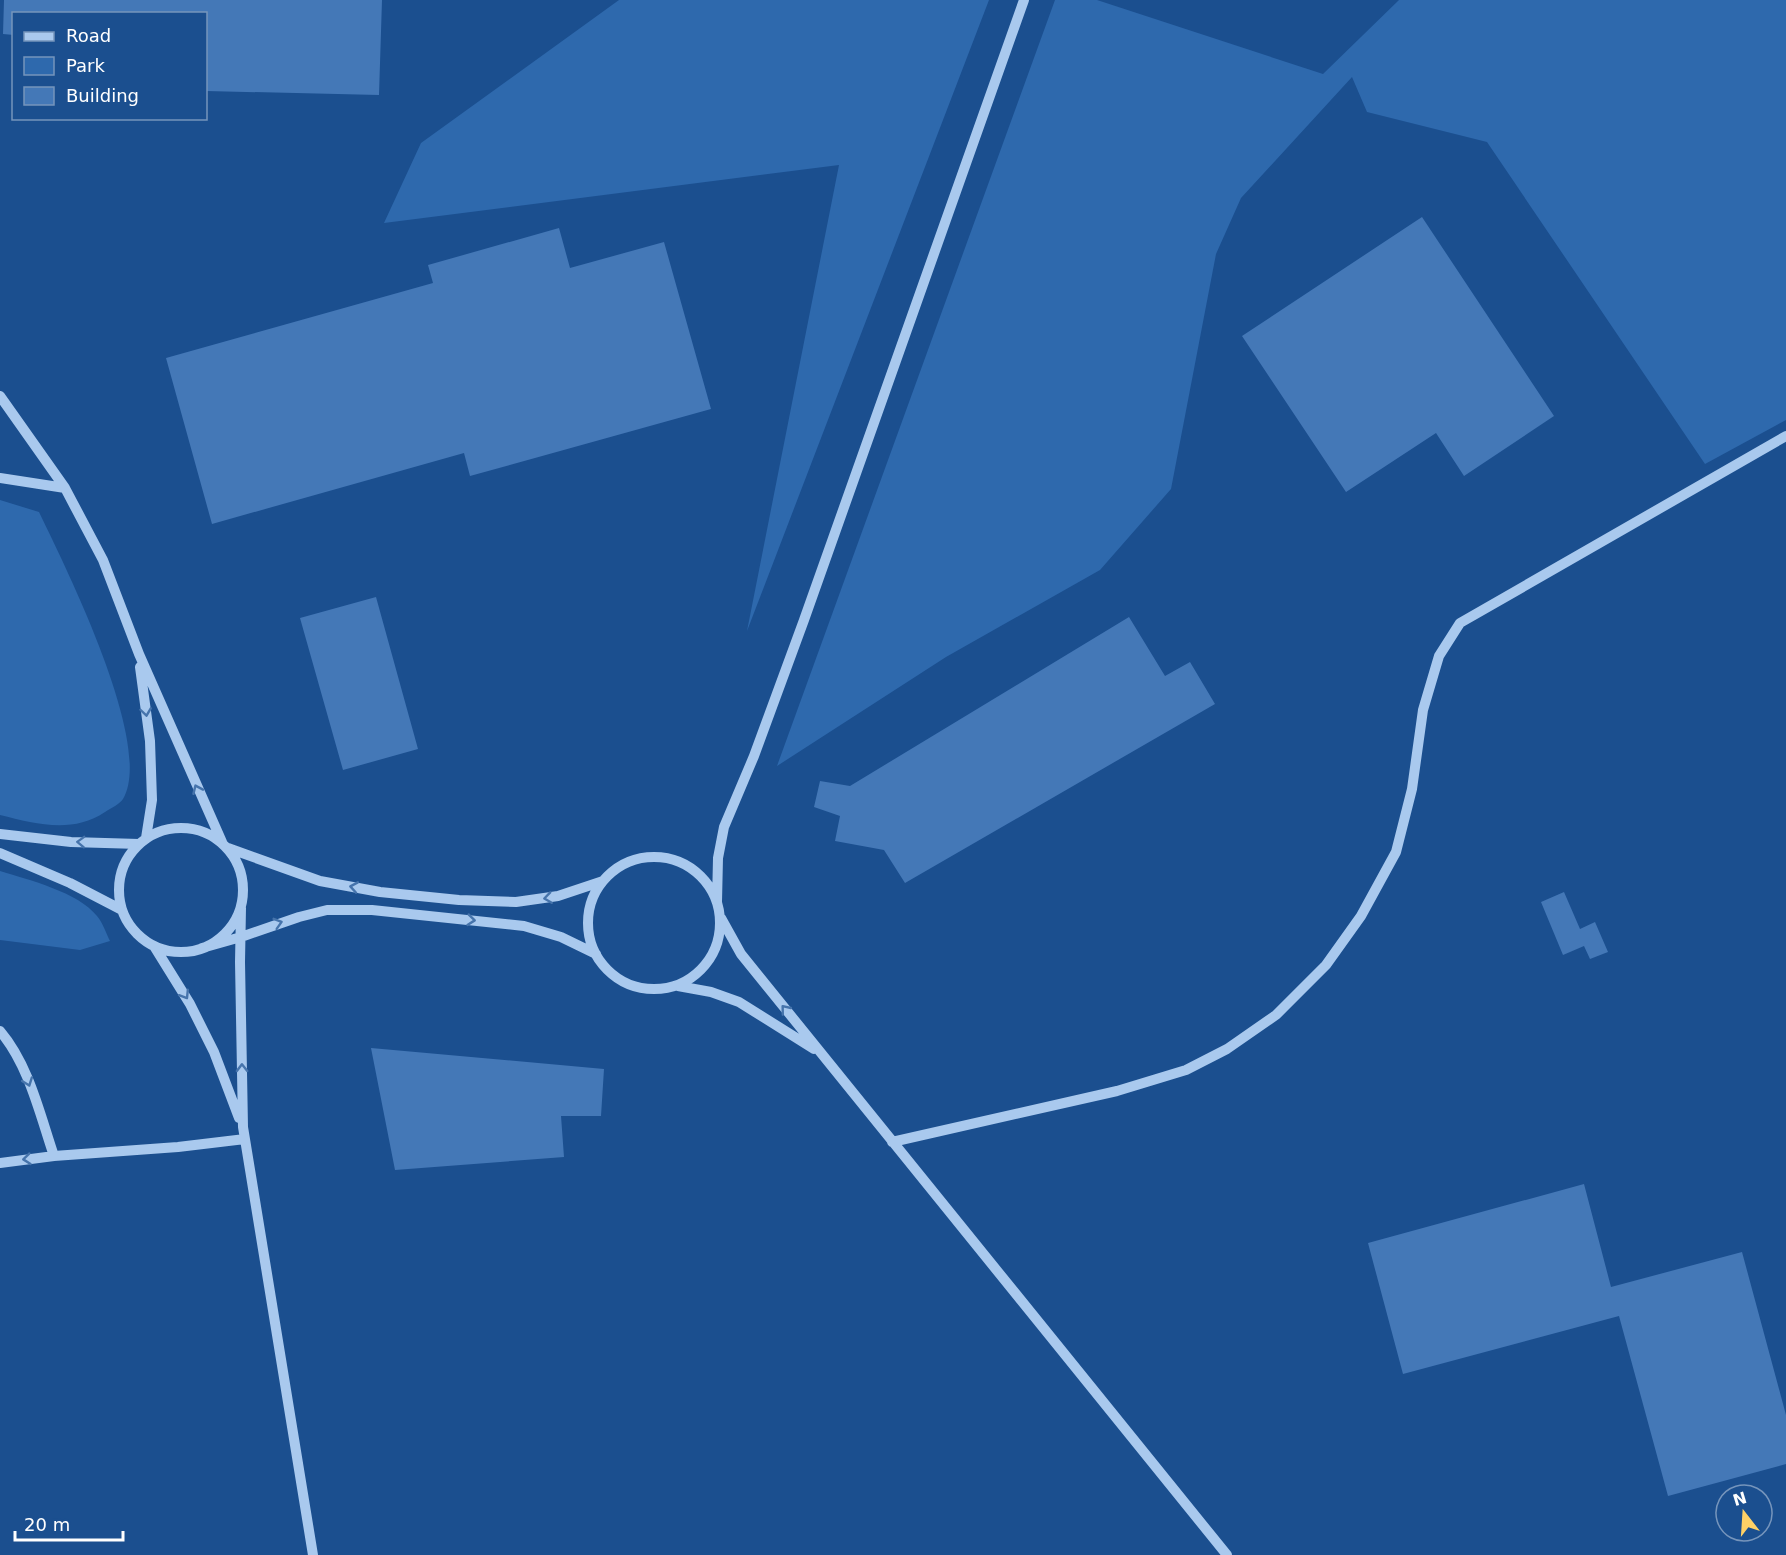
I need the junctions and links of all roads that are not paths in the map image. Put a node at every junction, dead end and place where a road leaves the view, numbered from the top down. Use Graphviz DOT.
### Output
graph roads {
  1 [pos="1024,0"];
  2 [pos="0,396"];
  3 [pos="1786,436"];
  4 [pos="0,478"];
  5 [pos="65,488"];
  6 [pos="139,654"];
  7 [pos="0,834"];
  8 [pos="143,841"];
  9 [pos="225,845"];
  10 [pos="0,853"];
  11 [pos="604,881"];
  12 [pos="717,902"];
  13 [pos="241,908"];
  14 [pos="122,910"];
  15 [pos="721,918"];
  16 [pos="241,937"];
  17 [pos="154,946"];
  18 [pos="202,948"];
  19 [pos="596,954"];
  20 [pos="676,986"];
  21 [pos="0,1031"];
  22 [pos="822,1054"];
  23 [pos="243,1126"];
  24 [pos="245,1139"];
  25 [pos="892,1142"];
  26 [pos="54,1156"];
  27 [pos="0,1163"];
  28 [pos="313,1555"];
  29 [pos="1227,1555"];
  1 -- 12 [label="street"];
  2 -- 5 [label="street"];
  3 -- 25 [label="street"];
  4 -- 5 [label="street"];
  5 -- 6 [label="street"];
  6 -- 8 [label="street, one-way"];
  9 -- 6 [label="street, one-way"];
  8 -- 7 [label="street, one-way"];
  8 -- 9 [label="street"];
  8 -- 14 [label="street"];
  11 -- 9 [label="street, one-way"];
  9 -- 13 [label="street"];
  10 -- 14 [label="street"];
  11 -- 12 [label="street"];
  11 -- 19 [label="street"];
  12 -- 15 [label="street"];
  13 -- 16 [label="street"];
  13 -- 18 [label="street"];
  14 -- 17 [label="street"];
  15 -- 20 [label="street"];
  22 -- 15 [label="street, one-way"];
  16 -- 18 [label="street"];
  16 -- 19 [label="street, one-way"];
  23 -- 16 [label="street, one-way"];
  17 -- 18 [label="street"];
  17 -- 23 [label="street, one-way"];
  19 -- 20 [label="street"];
  20 -- 22 [label="street"];
  21 -- 26 [label="street, one-way"];
  22 -- 25 [label="street"];
  23 -- 24 [label="street"];
  24 -- 26 [label="street"];
  24 -- 28 [label="street"];
  25 -- 29 [label="street"];
  26 -- 27 [label="street, one-way"];
}
